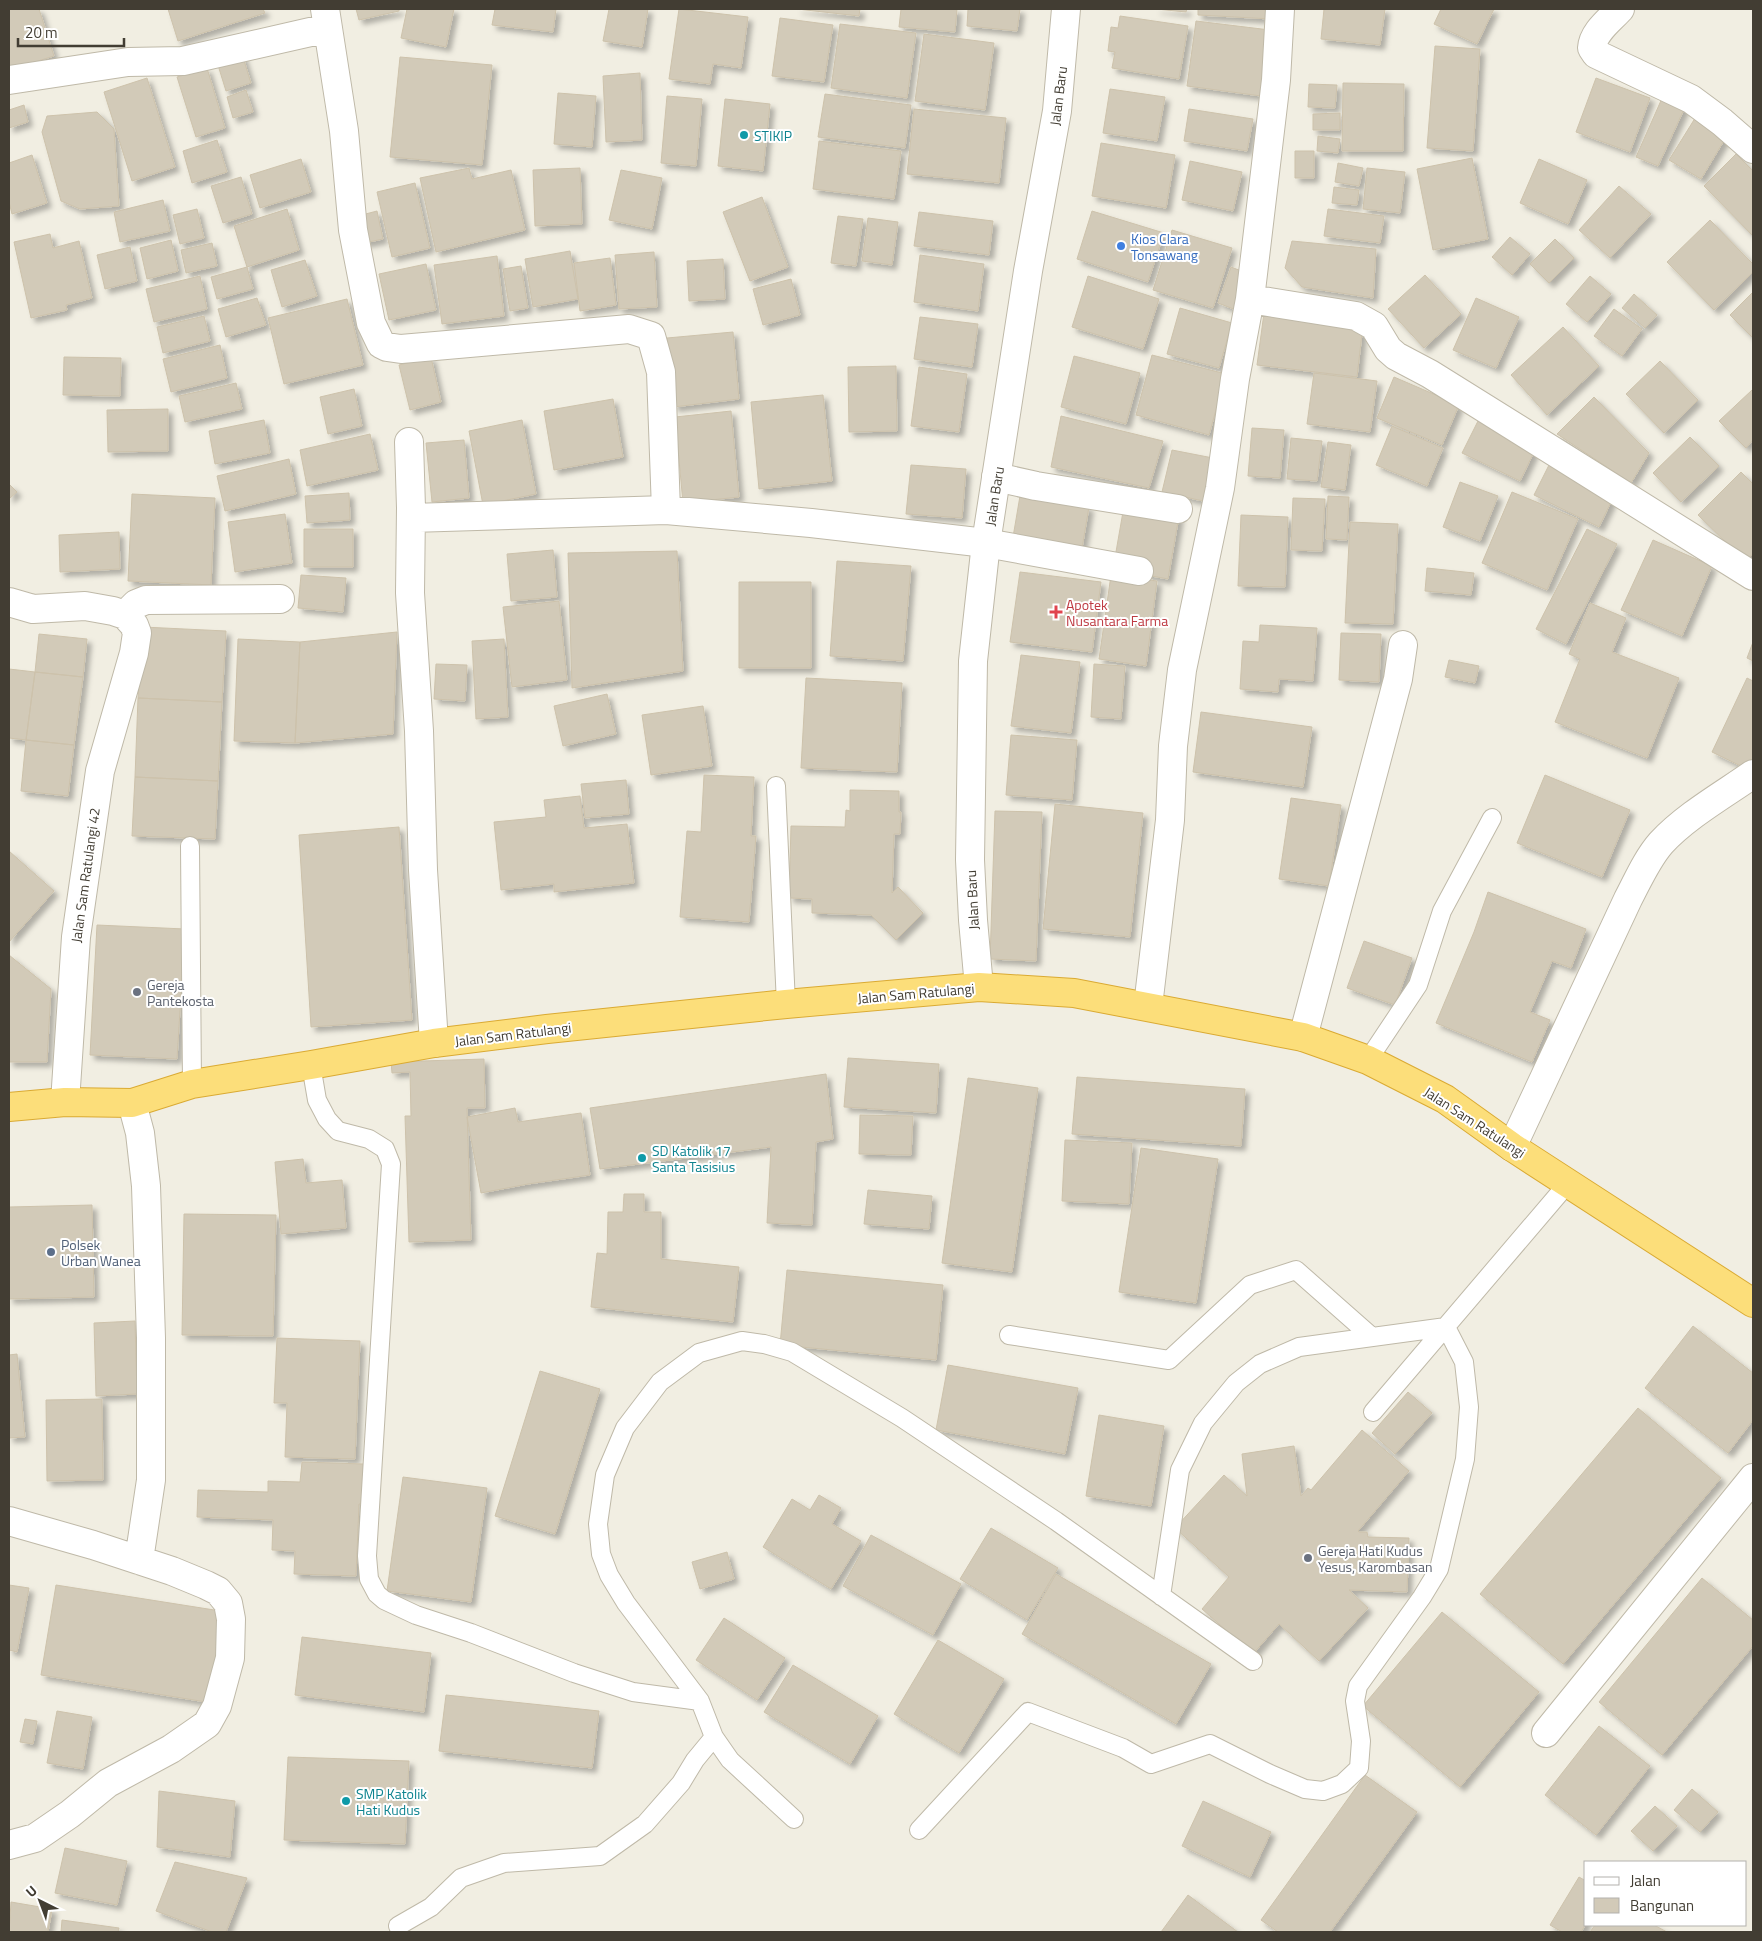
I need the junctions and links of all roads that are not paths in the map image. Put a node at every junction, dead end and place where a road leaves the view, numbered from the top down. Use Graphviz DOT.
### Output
graph roads {
  1 [pos="1066,9"];
  2 [pos="1280,9"];
  3 [pos="1620,9"];
  4 [pos="326,18"];
  5 [pos="9,80"];
  6 [pos="1753,149"];
  7 [pos="1250,299"];
  8 [pos="409,442"];
  9 [pos="996,476"];
  10 [pos="1178,509"];
  11 [pos="666,510"];
  12 [pos="411,518"];
  13 [pos="986,543"];
  14 [pos="1139,571"];
  15 [pos="1753,576"];
  16 [pos="280,599"];
  17 [pos="9,602"];
  18 [pos="125,615"];
  19 [pos="1403,645"];
  20 [pos="1753,774"];
  21 [pos="776,786"];
  22 [pos="1492,818"];
  23 [pos="190,846"];
  24 [pos="979,987"];
  25 [pos="786,1004"];
  26 [pos="1148,1006"];
  27 [pos="1303,1037"];
  28 [pos="434,1043"];
  29 [pos="1368,1060"];
  30 [pos="311,1065"];
  31 [pos="192,1084"];
  32 [pos="65,1102"];
  33 [pos="132,1103"];
  34 [pos="9,1107"];
  35 [pos="1512,1147"];
  36 [pos="1569,1182"];
  37 [pos="1753,1303"];
  38 [pos="1446,1327"];
  39 [pos="1009,1335"];
  40 [pos="1372,1337"];
  41 [pos="1373,1412"];
  42 [pos="1753,1478"];
  43 [pos="9,1521"];
  44 [pos="139,1560"];
  45 [pos="1161,1596"];
  46 [pos="1253,1661"];
  47 [pos="700,1701"];
  48 [pos="1546,1733"];
  49 [pos="714,1737"];
  50 [pos="794,1819"];
  51 [pos="919,1830"];
  52 [pos="9,1844"];
  53 [pos="398,1926"];
  1 -- 9 [label="street, Jalan Baru"];
  2 -- 7 [label="street"];
  3 -- 6 [label="street"];
  4 -- 5 [label="street"];
  4 -- 11 [label="street"];
  7 -- 15 [label="street"];
  7 -- 26 [label="street"];
  8 -- 12 [label="street"];
  9 -- 10 [label="street"];
  9 -- 13 [label="street, Jalan Baru"];
  11 -- 12 [label="street"];
  11 -- 13 [label="street"];
  12 -- 28 [label="street"];
  13 -- 14 [label="street"];
  13 -- 24 [label="street, Jalan Baru"];
  16 -- 18 [label="street"];
  17 -- 18 [label="street"];
  18 -- 32 [label="street, Jalan Sam Ratulangi 42"];
  19 -- 27 [label="street"];
  20 -- 35 [label="street"];
  21 -- 25 [label="lane"];
  22 -- 29 [label="lane"];
  23 -- 31 [label="lane"];
  24 -- 25 [label="highway, Jalan Sam Ratulangi"];
  24 -- 26 [label="highway, Jalan Sam Ratulangi"];
  25 -- 28 [label="highway, Jalan Sam Ratulangi"];
  26 -- 27 [label="highway, Jalan Sam Ratulangi"];
  27 -- 29 [label="highway, Jalan Sam Ratulangi"];
  28 -- 30 [label="highway, Jalan Sam Ratulangi"];
  29 -- 35 [label="highway, Jalan Sam Ratulangi"];
  30 -- 31 [label="highway, Jalan Sam Ratulangi"];
  30 -- 47 [label="lane"];
  31 -- 33 [label="highway, Jalan Sam Ratulangi"];
  32 -- 33 [label="highway, Jalan Sam Ratulangi"];
  32 -- 34 [label="highway, Jalan Sam Ratulangi"];
  33 -- 44 [label="street"];
  35 -- 36 [label="highway, Jalan Sam Ratulangi"];
  36 -- 37 [label="highway, Jalan Sam Ratulangi"];
  36 -- 38 [label="lane"];
  38 -- 40 [label="lane"];
  38 -- 41 [label="lane"];
  38 -- 51 [label="lane"];
  39 -- 40 [label="lane"];
  40 -- 45 [label="lane"];
  42 -- 48 [label="street"];
  43 -- 44 [label="street"];
  44 -- 52 [label="street"];
  45 -- 46 [label="lane"];
  45 -- 47 [label="lane"];
  47 -- 49 [label="lane"];
  49 -- 50 [label="lane"];
  49 -- 53 [label="lane"];
}
